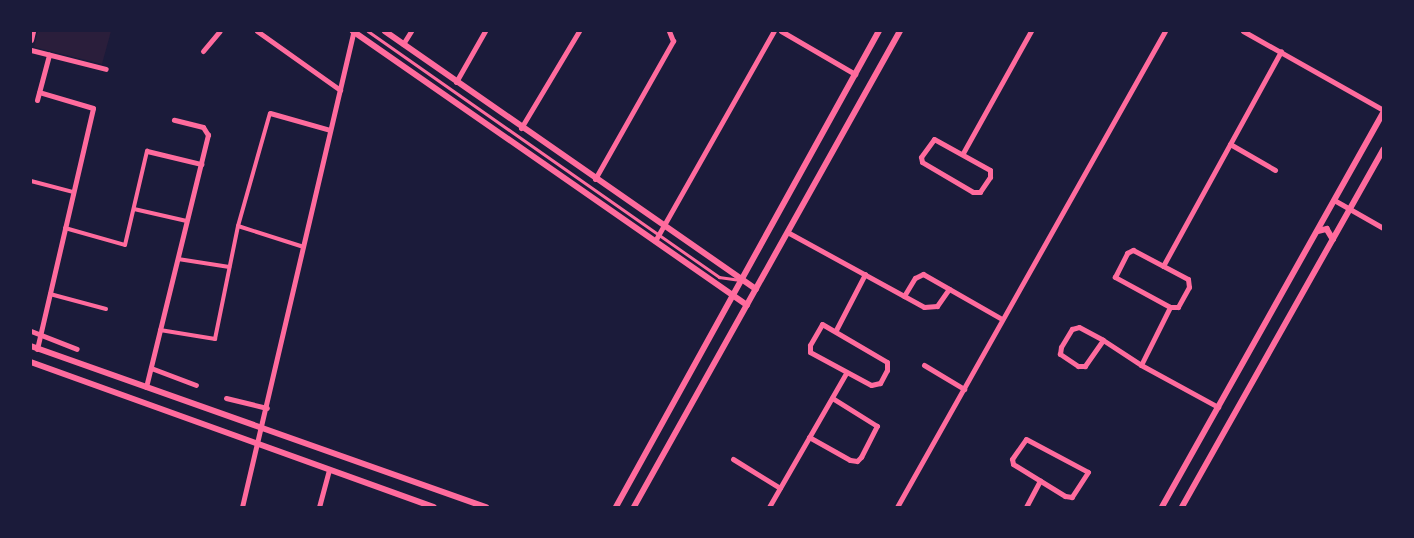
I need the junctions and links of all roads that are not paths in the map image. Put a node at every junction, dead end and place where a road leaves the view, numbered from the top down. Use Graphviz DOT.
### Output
graph roads {
  1 [pos="33,31"];
  2 [pos="220,31"];
  3 [pos="256,31"];
  4 [pos="368,31"];
  5 [pos="385,31"];
  6 [pos="411,31"];
  7 [pos="485,31"];
  8 [pos="579,31"];
  9 [pos="669,31"];
  10 [pos="774,31"];
  11 [pos="781,31"];
  12 [pos="879,31"];
  13 [pos="900,31"];
  14 [pos="1031,31"];
  15 [pos="1165,31"];
  16 [pos="1243,31"];
  17 [pos="354,32"];
  18 [pos="31,40"];
  19 [pos="403,44"];
  20 [pos="31,50"];
  21 [pos="203,51"];
  22 [pos="1281,51"];
  23 [pos="48,55"];
  24 [pos="106,69"];
  25 [pos="855,74"];
  26 [pos="456,82"];
  27 [pos="340,90"];
  28 [pos="39,92"];
  29 [pos="34,100"];
  30 [pos="1383,111"];
  31 [pos="270,113"];
  32 [pos="174,120"];
  33 [pos="520,128"];
  34 [pos="330,130"];
  35 [pos="1230,144"];
  36 [pos="1383,150"];
  37 [pos="147,151"];
  38 [pos="963,153"];
  39 [pos="201,164"];
  40 [pos="1275,170"];
  41 [pos="595,179"];
  42 [pos="31,181"];
  43 [pos="73,192"];
  44 [pos="1334,200"];
  45 [pos="134,209"];
  46 [pos="1350,210"];
  47 [pos="187,222"];
  48 [pos="238,226"];
  49 [pos="664,226"];
  50 [pos="65,228"];
  51 [pos="1383,228"];
  52 [pos="790,233"];
  53 [pos="1316,234"];
  54 [pos="659,235"];
  55 [pos="1333,239"];
  56 [pos="656,241"];
  57 [pos="304,246"];
  58 [pos="178,259"];
  59 [pos="1163,266"];
  60 [pos="228,267"];
  61 [pos="865,274"];
  62 [pos="741,279"];
  63 [pos="756,289"];
  64 [pos="949,289"];
  65 [pos="50,294"];
  66 [pos="732,295"];
  67 [pos="904,296"];
  68 [pos="747,305"];
  69 [pos="1170,307"];
  70 [pos="106,309"];
  71 [pos="1002,320"];
  72 [pos="160,330"];
  73 [pos="836,330"];
  74 [pos="31,331"];
  75 [pos="40,334"];
  76 [pos="1103,340"];
  77 [pos="34,348"];
  78 [pos="77,349"];
  79 [pos="31,362"];
  80 [pos="1141,364"];
  81 [pos="924,365"];
  82 [pos="151,368"];
  83 [pos="846,373"];
  84 [pos="196,385"];
  85 [pos="146,387"];
  86 [pos="964,389"];
  87 [pos="226,398"];
  88 [pos="832,398"];
  89 [pos="1218,407"];
  90 [pos="267,408"];
  91 [pos="263,427"];
  92 [pos="809,437"];
  93 [pos="258,443"];
  94 [pos="733,459"];
  95 [pos="329,469"];
  96 [pos="1040,481"];
  97 [pos="780,488"];
  98 [pos="242,507"];
  99 [pos="319,507"];
  100 [pos="434,507"];
  101 [pos="486,507"];
  102 [pos="616,507"];
  103 [pos="634,507"];
  104 [pos="769,507"];
  105 [pos="897,507"];
  106 [pos="1026,507"];
  107 [pos="1162,507"];
  108 [pos="1182,507"];
  1 -- 18 [label="street"];
  2 -- 21 [label="street"];
  3 -- 27 [label="street"];
  4 -- 54 [label="lane"];
  5 -- 19 [label="street"];
  6 -- 19 [label="street"];
  7 -- 26 [label="street"];
  8 -- 33 [label="street"];
  9 -- 41 [label="street"];
  10 -- 49 [label="street"];
  11 -- 25 [label="street"];
  12 -- 25 [label="street"];
  13 -- 52 [label="street"];
  14 -- 38 [label="street"];
  15 -- 71 [label="street"];
  16 -- 22 [label="street"];
  17 -- 27 [label="street"];
  17 -- 56 [label="street"];
  19 -- 26 [label="street"];
  20 -- 23 [label="street"];
  22 -- 30 [label="street"];
  22 -- 35 [label="street"];
  23 -- 24 [label="street"];
  23 -- 28 [label="street"];
  25 -- 62 [label="street"];
  26 -- 33 [label="street"];
  27 -- 34 [label="street"];
  28 -- 29 [label="street"];
  28 -- 43 [label="street"];
  30 -- 44 [label="street"];
  31 -- 34 [label="street"];
  31 -- 48 [label="street"];
  32 -- 39 [label="street"];
  33 -- 41 [label="street"];
  34 -- 57 [label="street"];
  35 -- 40 [label="street"];
  35 -- 59 [label="street"];
  36 -- 46 [label="street"];
  37 -- 39 [label="street"];
  37 -- 45 [label="street"];
  38 -- 38 [label="street"];
  39 -- 47 [label="street"];
  41 -- 49 [label="street"];
  42 -- 43 [label="street"];
  43 -- 50 [label="street"];
  44 -- 46 [label="street"];
  44 -- 53 [label="street"];
  45 -- 47 [label="street"];
  45 -- 50 [label="street"];
  46 -- 51 [label="street"];
  46 -- 55 [label="street"];
  47 -- 58 [label="street"];
  48 -- 57 [label="street"];
  48 -- 60 [label="street"];
  49 -- 54 [label="street"];
  49 -- 62 [label="street"];
  50 -- 65 [label="street"];
  52 -- 61 [label="street"];
  52 -- 63 [label="street"];
  53 -- 55 [label="street"];
  53 -- 89 [label="street"];
  54 -- 56 [label="street"];
  54 -- 62 [label="lane"];
  55 -- 108 [label="street"];
  56 -- 66 [label="street"];
  57 -- 90 [label="street"];
  58 -- 60 [label="street"];
  58 -- 72 [label="street"];
  59 -- 69 [label="street"];
  59 -- 69 [label="street"];
  60 -- 72 [label="street"];
  61 -- 67 [label="street"];
  61 -- 73 [label="street"];
  62 -- 63 [label="street"];
  62 -- 66 [label="street"];
  63 -- 68 [label="street"];
  64 -- 67 [label="street"];
  64 -- 67 [label="street"];
  64 -- 71 [label="street"];
  65 -- 70 [label="street"];
  65 -- 75 [label="street"];
  66 -- 68 [label="street"];
  66 -- 102 [label="street"];
  68 -- 103 [label="street"];
  69 -- 80 [label="street"];
  71 -- 86 [label="street"];
  72 -- 82 [label="street"];
  73 -- 83 [label="street"];
  73 -- 83 [label="street"];
  74 -- 75 [label="street"];
  75 -- 77 [label="street"];
  75 -- 78 [label="street"];
  76 -- 76 [label="street"];
  76 -- 80 [label="street"];
  77 -- 85 [label="street"];
  79 -- 93 [label="street"];
  80 -- 89 [label="street"];
  81 -- 86 [label="street"];
  82 -- 84 [label="street"];
  82 -- 85 [label="street"];
  83 -- 88 [label="street"];
  85 -- 91 [label="street"];
  86 -- 105 [label="street"];
  87 -- 90 [label="street"];
  88 -- 92 [label="street"];
  88 -- 92 [label="street"];
  89 -- 107 [label="street"];
  90 -- 91 [label="street"];
  91 -- 93 [label="street"];
  91 -- 101 [label="street"];
  92 -- 97 [label="street"];
  93 -- 95 [label="street"];
  93 -- 98 [label="street"];
  94 -- 97 [label="street"];
  95 -- 99 [label="street"];
  95 -- 100 [label="street"];
  96 -- 96 [label="street"];
  96 -- 106 [label="street"];
  97 -- 104 [label="street"];
}
